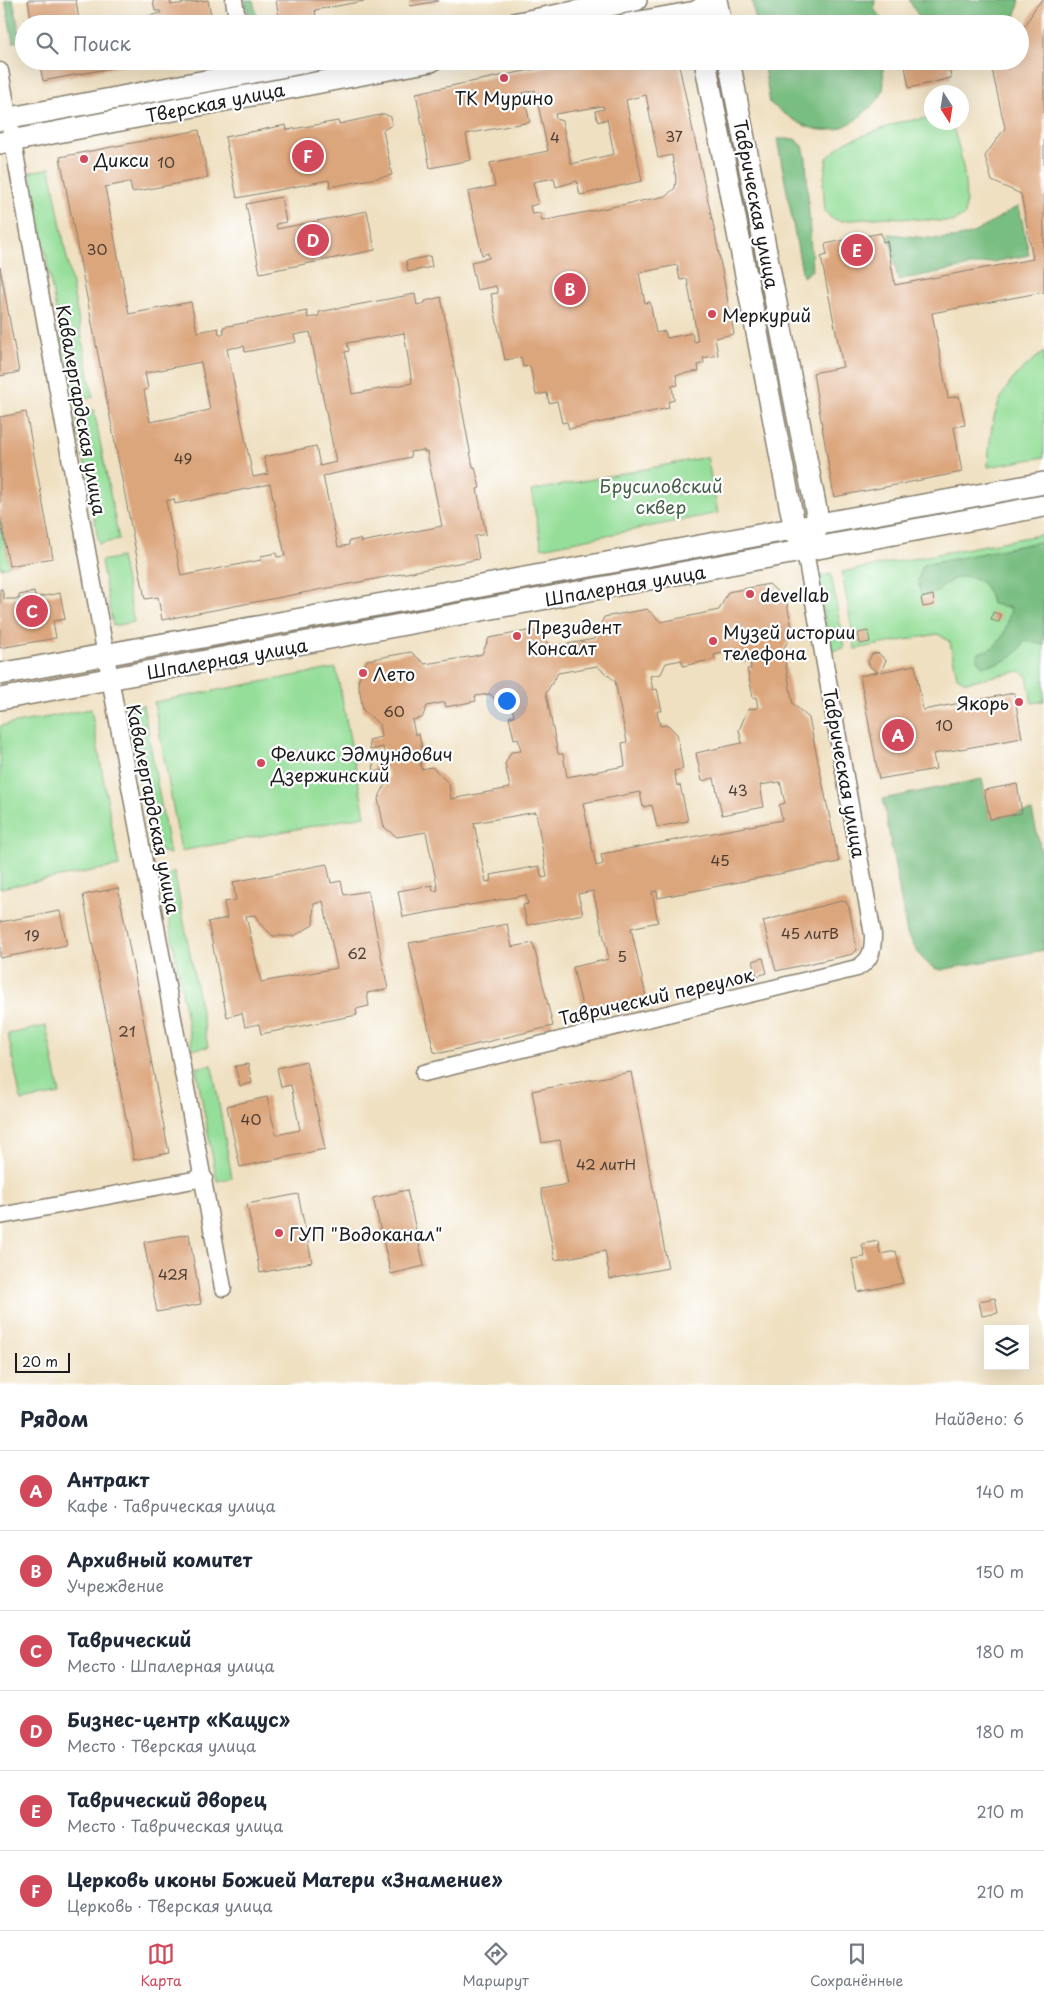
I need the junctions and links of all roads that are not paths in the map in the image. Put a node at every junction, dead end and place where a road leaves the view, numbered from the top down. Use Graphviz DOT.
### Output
graph roads {
  1 [pos="234,0"];
  2 [pos="636,0"];
  3 [pos="715,0"];
  4 [pos="698,12"];
  5 [pos="236,15"];
  6 [pos="559,15"];
  7 [pos="680,15"];
  8 [pos="719,15"];
  9 [pos="231,70"];
  10 [pos="246,70"];
  11 [pos="383,70"];
  12 [pos="707,70"];
  13 [pos="731,70"];
  14 [pos="0,71"];
  15 [pos="250,95"];
  16 [pos="4,120"];
  17 [pos="6,141"];
  18 [pos="1044,483"];
  19 [pos="1044,506"];
  20 [pos="819,525"];
  21 [pos="795,529"];
  22 [pos="805,551"];
  23 [pos="106,654"];
  24 [pos="0,674"];
  25 [pos="110,680"];
  26 [pos="0,700"];
  27 [pos="873,935"];
  28 [pos="424,1073"];
  29 [pos="204,1178"];
  30 [pos="0,1216"];
  31 [pos="223,1288"];
  1 -- 5 [label="street"];
  2 -- 6 [label="street"];
  3 -- 4 [label="street"];
  3 -- 8 [label="street"];
  4 -- 7 [label="street"];
  9 -- 16 [label="street, Тверская улица"];
  10 -- 15 [label="street"];
  11 -- 15 [label="street, Тверская улица"];
  12 -- 21 [label="street, Таврическая улица"];
  13 -- 20 [label="street, Таврическая улица"];
  14 -- 16 [label="street, Кавалергардская улица"];
  15 -- 17 [label="street, Тверская улица"];
  16 -- 17 [label="street, Кавалергардская улица"];
  17 -- 23 [label="street, Кавалергардская улица"];
  18 -- 20 [label="street, Шпалерная улица"];
  19 -- 22 [label="street, Шпалерная улица"];
  20 -- 21 [label="street, Шпалерная улица"];
  20 -- 22 [label="street"];
  21 -- 22 [label="street, Таврическая улица"];
  21 -- 23 [label="street, Шпалерная улица"];
  22 -- 25 [label="street, Шпалерная улица"];
  22 -- 27 [label="street, Таврическая улица"];
  23 -- 24 [label="street, Шпалерная улица"];
  23 -- 25 [label="street, Кавалергардская улица"];
  25 -- 26 [label="street, Шпалерная улица"];
  25 -- 29 [label="street, Кавалергардская улица"];
  27 -- 28 [label="street, Таврический переулок"];
  29 -- 30 [label="street"];
  29 -- 31 [label="street, Кавалергардская улица"];
}
